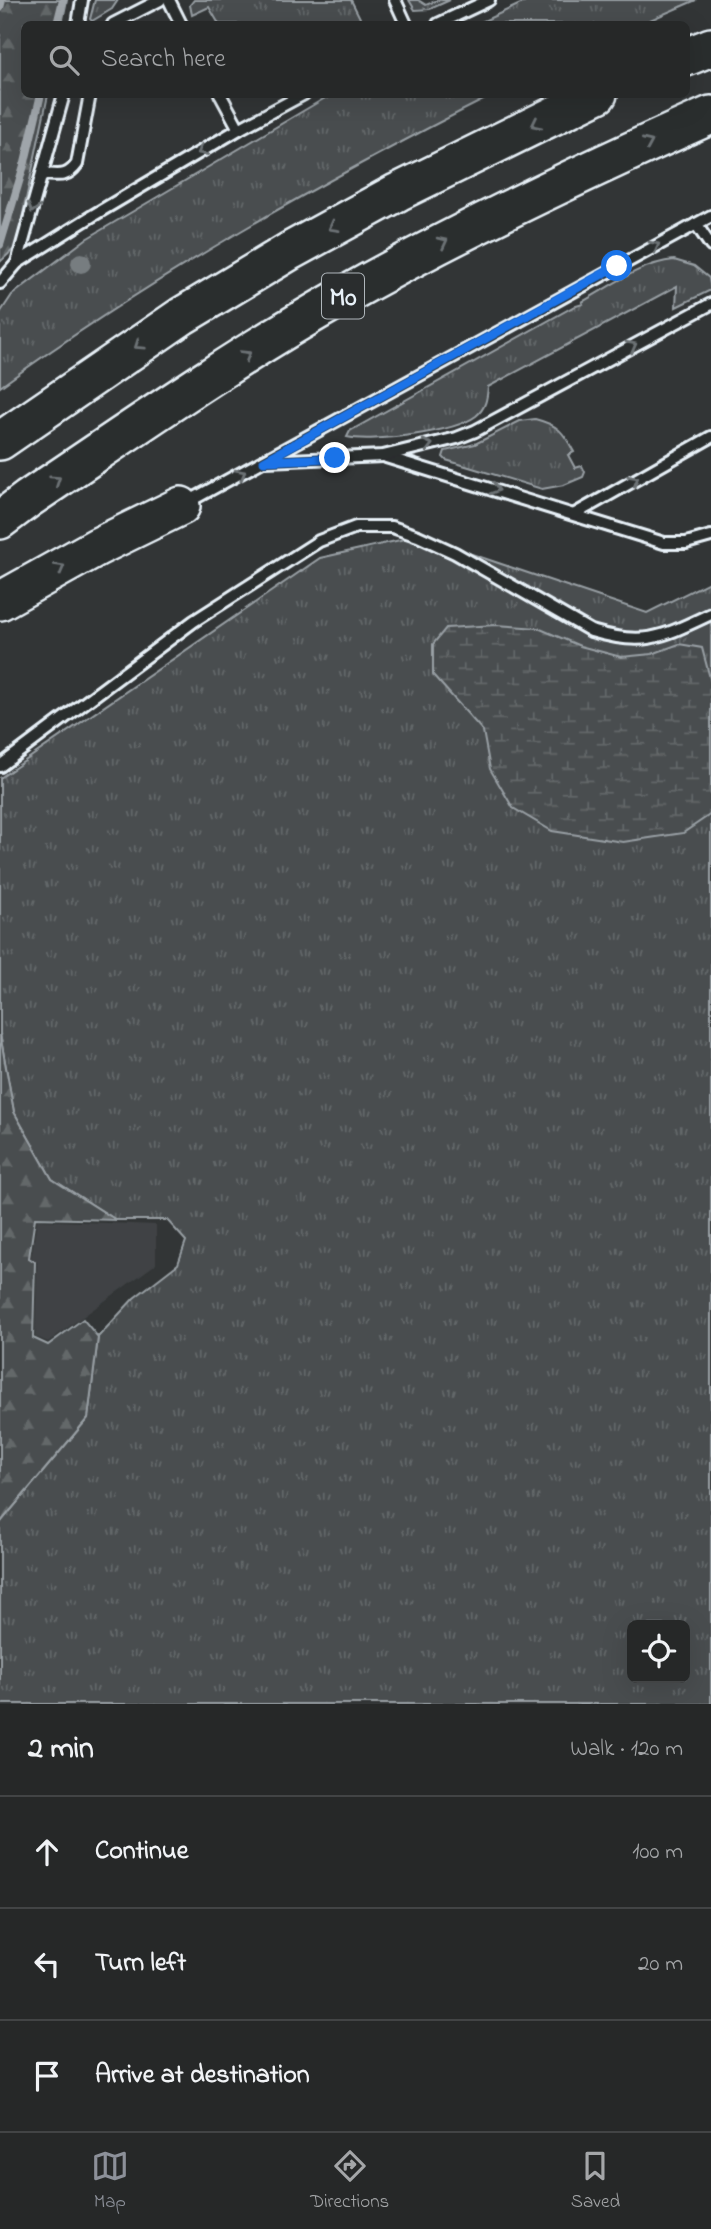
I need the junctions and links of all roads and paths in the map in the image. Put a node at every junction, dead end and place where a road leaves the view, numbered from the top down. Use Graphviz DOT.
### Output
graph roads {
  1 [pos="82,0"];
  2 [pos="160,0"];
  3 [pos="169,0"];
  4 [pos="395,0"];
  5 [pos="489,0"];
  6 [pos="78,21"];
  7 [pos="119,21"];
  8 [pos="176,21"];
  9 [pos="405,21"];
  10 [pos="444,21"];
  11 [pos="711,47"];
  12 [pos="690,56"];
  13 [pos="63,98"];
  14 [pos="89,98"];
  15 [pos="222,98"];
  16 [pos="297,98"];
  17 [pos="590,98"];
  18 [pos="711,115"];
  19 [pos="239,129"];
  20 [pos="43,174"];
  21 [pos="711,216"];
  22 [pos="696,224"];
  23 [pos="711,246"];
  24 [pos="18,262"];
  25 [pos="0,283"];
  26 [pos="711,304"];
  27 [pos="0,440"];
  28 [pos="708,442"];
  29 [pos="383,456"];
  30 [pos="264,461"];
  31 [pos="181,506"];
  32 [pos="575,514"];
  33 [pos="0,520"];
  34 [pos="711,536"];
  35 [pos="0,601"];
  36 [pos="711,614"];
  37 [pos="0,766"];
  1 -- 6 [label="lane"];
  2 -- 7 [label="lane"];
  3 -- 8 [label="lane"];
  4 -- 9 [label="lane"];
  5 -- 10 [label="lane"];
  11 -- 12 [label="highway"];
  13 -- 20 [label="lane"];
  14 -- 20 [label="lane"];
  15 -- 19 [label="lane"];
  16 -- 19 [label="lane"];
  17 -- 27 [label="highway, M0, one-way"];
  33 -- 18 [label="highway, M0, one-way"];
  19 -- 24 [label="lane, one-way"];
  20 -- 24 [label="lane, one-way"];
  21 -- 22 [label="lane"];
  22 -- 23 [label="lane"];
  30 -- 22 [label="lane, one-way"];
  24 -- 25 [label="lane"];
  29 -- 26 [label="lane, one-way"];
  32 -- 28 [label="lane, one-way"];
  29 -- 30 [label="lane"];
  29 -- 32 [label="lane, one-way"];
  31 -- 30 [label="lane, one-way"];
  35 -- 31 [label="highway, one-way"];
  32 -- 34 [label="lane"];
  36 -- 37 [label="lane"];
}
